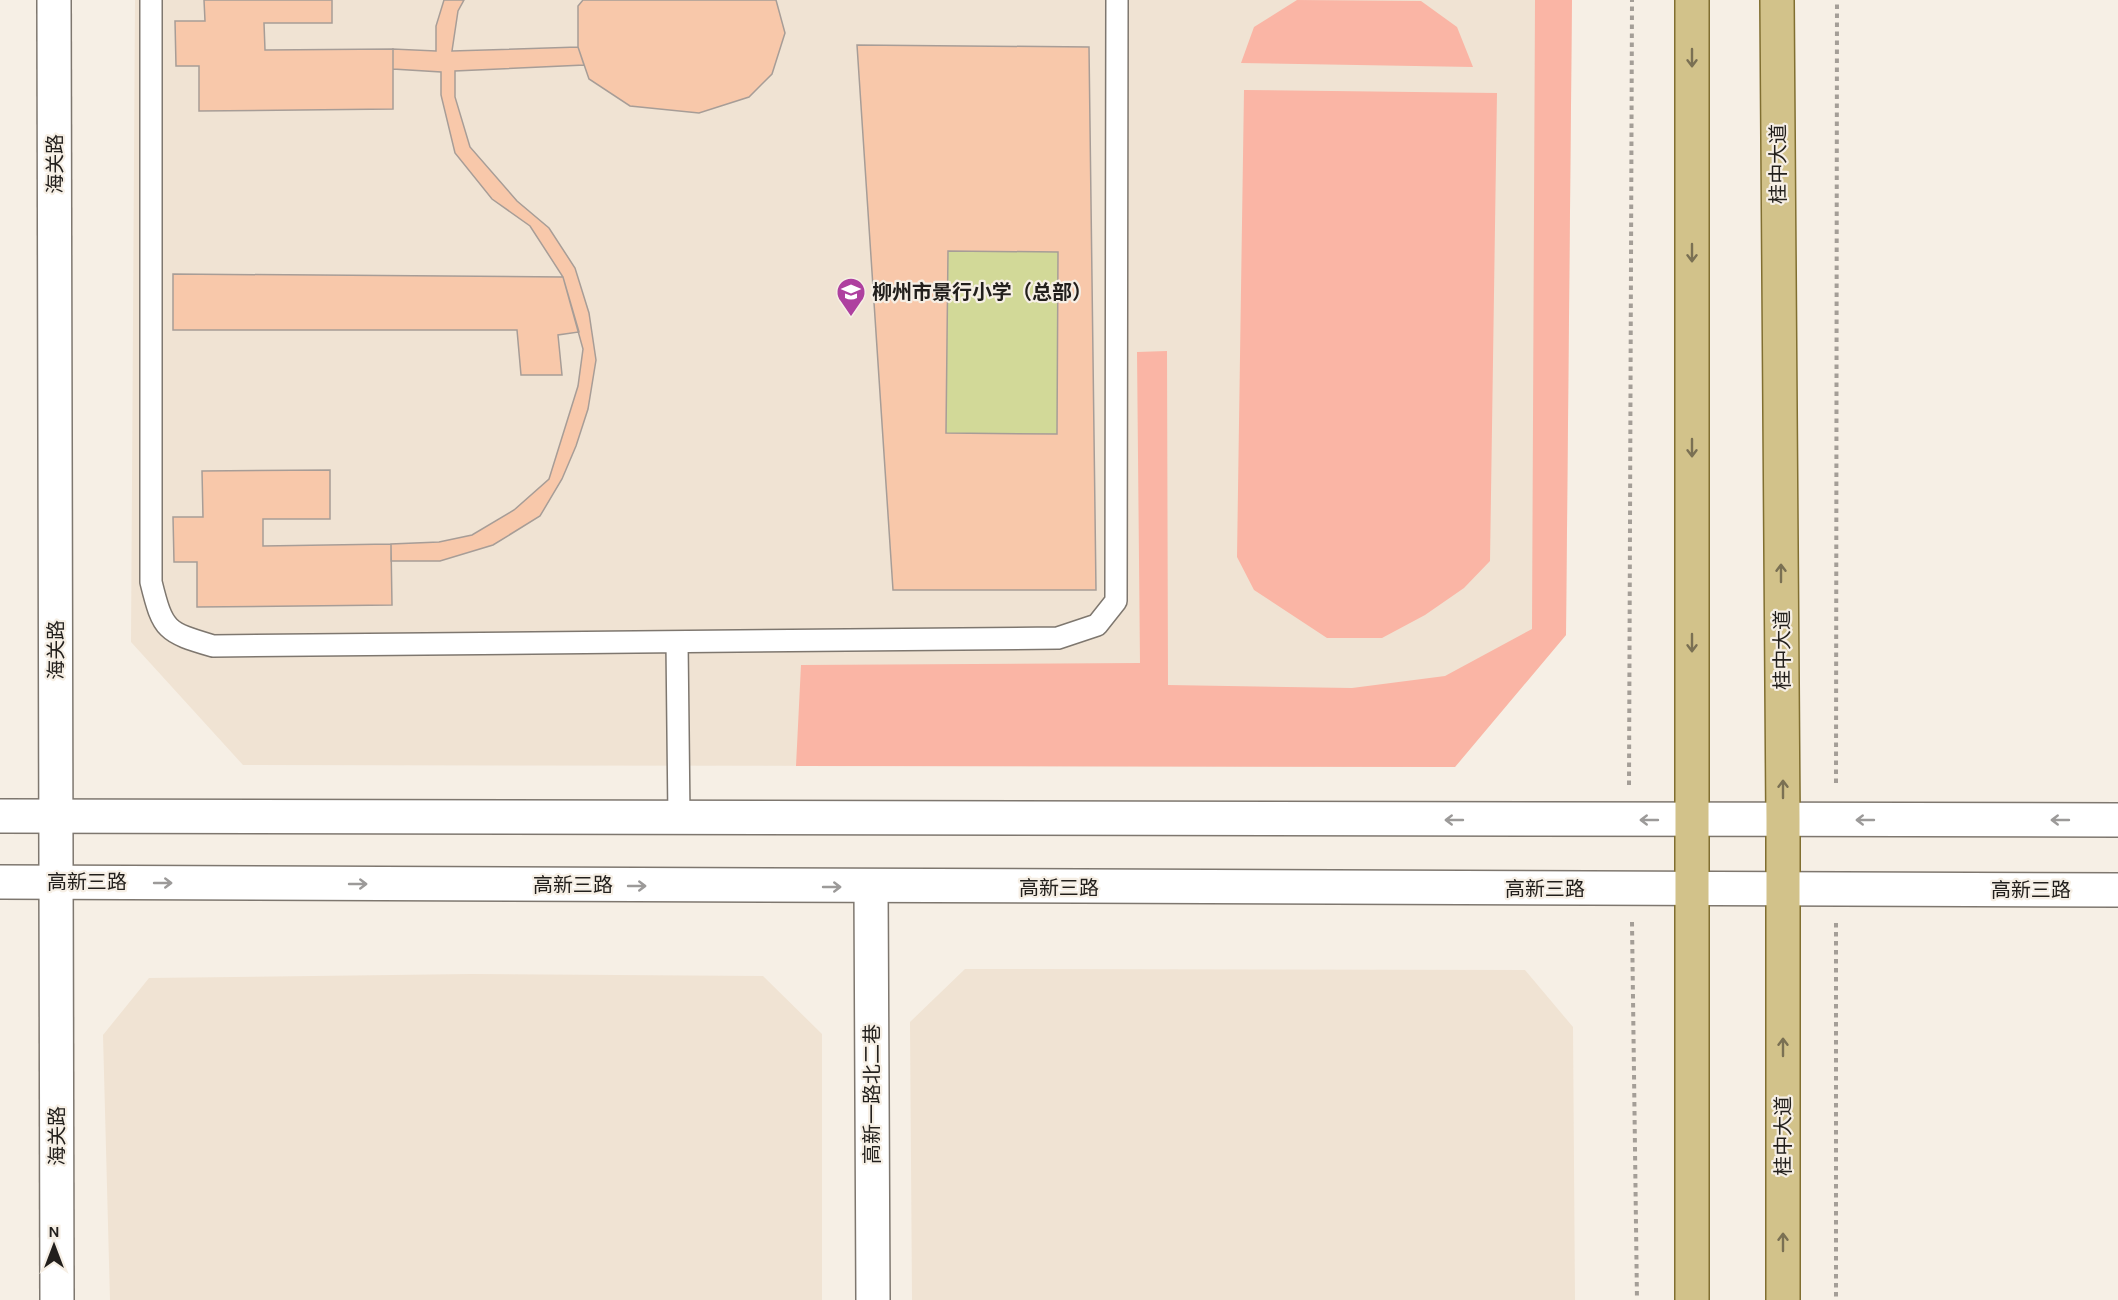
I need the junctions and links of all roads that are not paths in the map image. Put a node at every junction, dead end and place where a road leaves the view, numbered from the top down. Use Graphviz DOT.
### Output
graph roads {
  1 [pos="54,0"];
  2 [pos="151,0"];
  3 [pos="1117,0"];
  4 [pos="1692,0"];
  5 [pos="1777,0"];
  6 [pos="677,642"];
  7 [pos="0,816"];
  8 [pos="57,816"];
  9 [pos="679,818"];
  10 [pos="1692,820"];
  11 [pos="1783,820"];
  12 [pos="2118,820"];
  13 [pos="0,882"];
  14 [pos="57,882"];
  15 [pos="871,887"];
  16 [pos="1692,890"];
  17 [pos="1783,890"];
  18 [pos="2118,890"];
  19 [pos="57,1300"];
  20 [pos="873,1300"];
  21 [pos="1692,1300"];
  22 [pos="1783,1300"];
  1 -- 8 [label="main road, 海关路"];
  2 -- 6 [label="lane"];
  3 -- 6 [label="lane"];
  4 -- 10 [label="main road, one-way"];
  11 -- 5 [label="main road, 桂中大道, one-way"];
  6 -- 9 [label="lane"];
  7 -- 8 [label="main road"];
  8 -- 9 [label="main road"];
  8 -- 14 [label="main road, 海关路"];
  10 -- 9 [label="main road, one-way"];
  10 -- 11 [label="main road"];
  10 -- 16 [label="main road"];
  12 -- 11 [label="main road, one-way"];
  11 -- 17 [label="main road, 桂中大道"];
  13 -- 14 [label="main road, 高新三路"];
  14 -- 15 [label="main road, 高新三路, one-way"];
  14 -- 19 [label="main road, 海关路"];
  15 -- 16 [label="main road, 高新三路"];
  15 -- 20 [label="main road, 高新一路北二巷"];
  16 -- 17 [label="main road, 高新三路"];
  16 -- 21 [label="main road"];
  17 -- 18 [label="main road, 高新三路"];
  22 -- 17 [label="main road, 桂中大道, one-way"];
}
